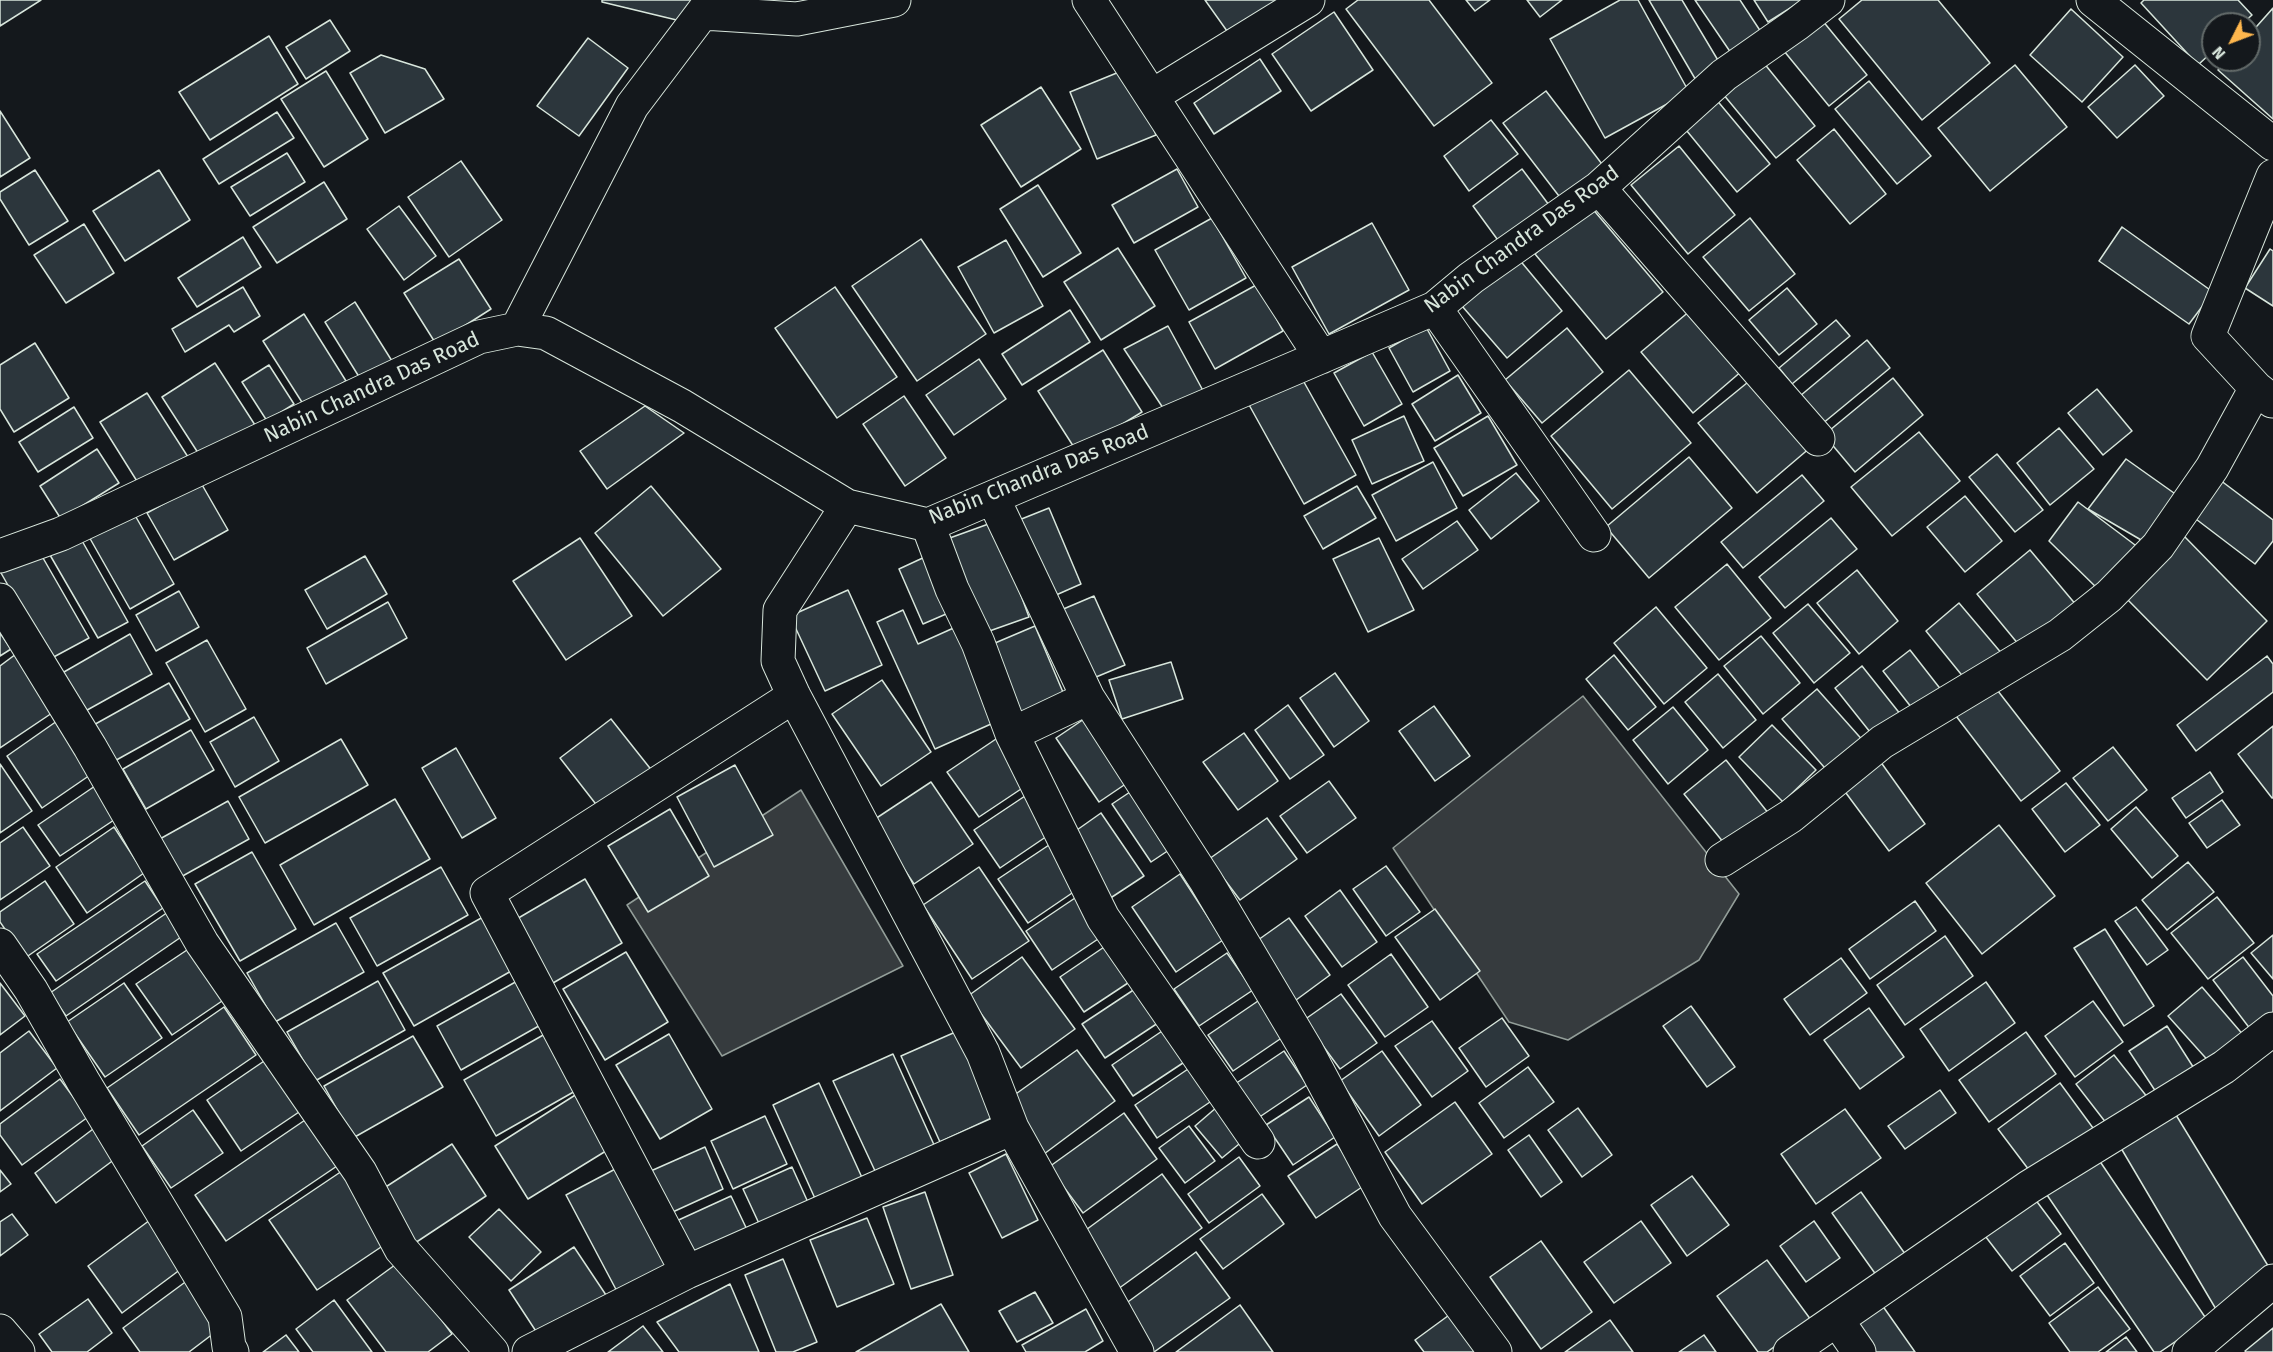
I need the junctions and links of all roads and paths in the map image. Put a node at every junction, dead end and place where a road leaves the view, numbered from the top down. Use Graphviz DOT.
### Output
graph roads {
  1 [pos="894,0"];
  2 [pos="1089,0"];
  3 [pos="1308,0"];
  4 [pos="1828,0"];
  5 [pos="2093,0"];
  6 [pos="707,7"];
  7 [pos="1152,96"];
  8 [pos="2273,144"];
  9 [pos="2273,177"];
  10 [pos="1599,188"];
  11 [pos="1435,308"];
  12 [pos="518,329"];
  13 [pos="1321,357"];
  14 [pos="2264,395"];
  15 [pos="1818,439"];
  16 [pos="993,498"];
  17 [pos="847,506"];
  18 [pos="928,525"];
  19 [pos="1594,536"];
  20 [pos="0,556"];
  21 [pos="0,600"];
  22 [pos="794,696"];
  23 [pos="1088,698"];
  24 [pos="1012,735"];
  25 [pos="1722,860"];
  26 [pos="0,945"];
  27 [pos="2273,1029"];
  28 [pos="1012,1128"];
  29 [pos="1258,1142"];
  30 [pos="687,1272"];
  31 [pos="2273,1281"];
  32 [pos="1837,1320"];
  33 [pos="0,1331"];
  34 [pos="481,1349"];
  35 [pos="18,1352"];
  36 [pos="232,1352"];
  37 [pos="529,1352"];
  38 [pos="1137,1352"];
  39 [pos="1496,1352"];
  40 [pos="1790,1352"];
  41 [pos="1859,1352"];
  42 [pos="2189,1352"];
  1 -- 6 [label="street"];
  2 -- 7 [label="street"];
  3 -- 7 [label="street"];
  4 -- 10 [label="street, Nabin Chandra Das Road"];
  5 -- 8 [label="street"];
  6 -- 12 [label="street"];
  7 -- 13 [label="street"];
  9 -- 14 [label="street"];
  10 -- 11 [label="street, Nabin Chandra Das Road"];
  10 -- 15 [label="street"];
  11 -- 13 [label="street, Nabin Chandra Das Road"];
  11 -- 19 [label="street"];
  12 -- 17 [label="street, Nabin Chandra Das Road"];
  12 -- 20 [label="street, Nabin Chandra Das Road"];
  13 -- 16 [label="street, Nabin Chandra Das Road"];
  14 -- 25 [label="street"];
  16 -- 18 [label="street, Nabin Chandra Das Road"];
  16 -- 23 [label="street"];
  17 -- 18 [label="street, Nabin Chandra Das Road"];
  17 -- 22 [label="street"];
  18 -- 24 [label="street"];
  21 -- 34 [label="street"];
  22 -- 28 [label="street"];
  22 -- 30 [label="street"];
  23 -- 24 [label="street"];
  23 -- 39 [label="street"];
  24 -- 29 [label="street"];
  26 -- 36 [label="street"];
  27 -- 32 [label="street"];
  28 -- 30 [label="street"];
  28 -- 38 [label="street"];
  30 -- 37 [label="street"];
  31 -- 42 [label="street"];
  32 -- 40 [label="street"];
  32 -- 41 [label="street"];
  33 -- 35 [label="street"];
}
